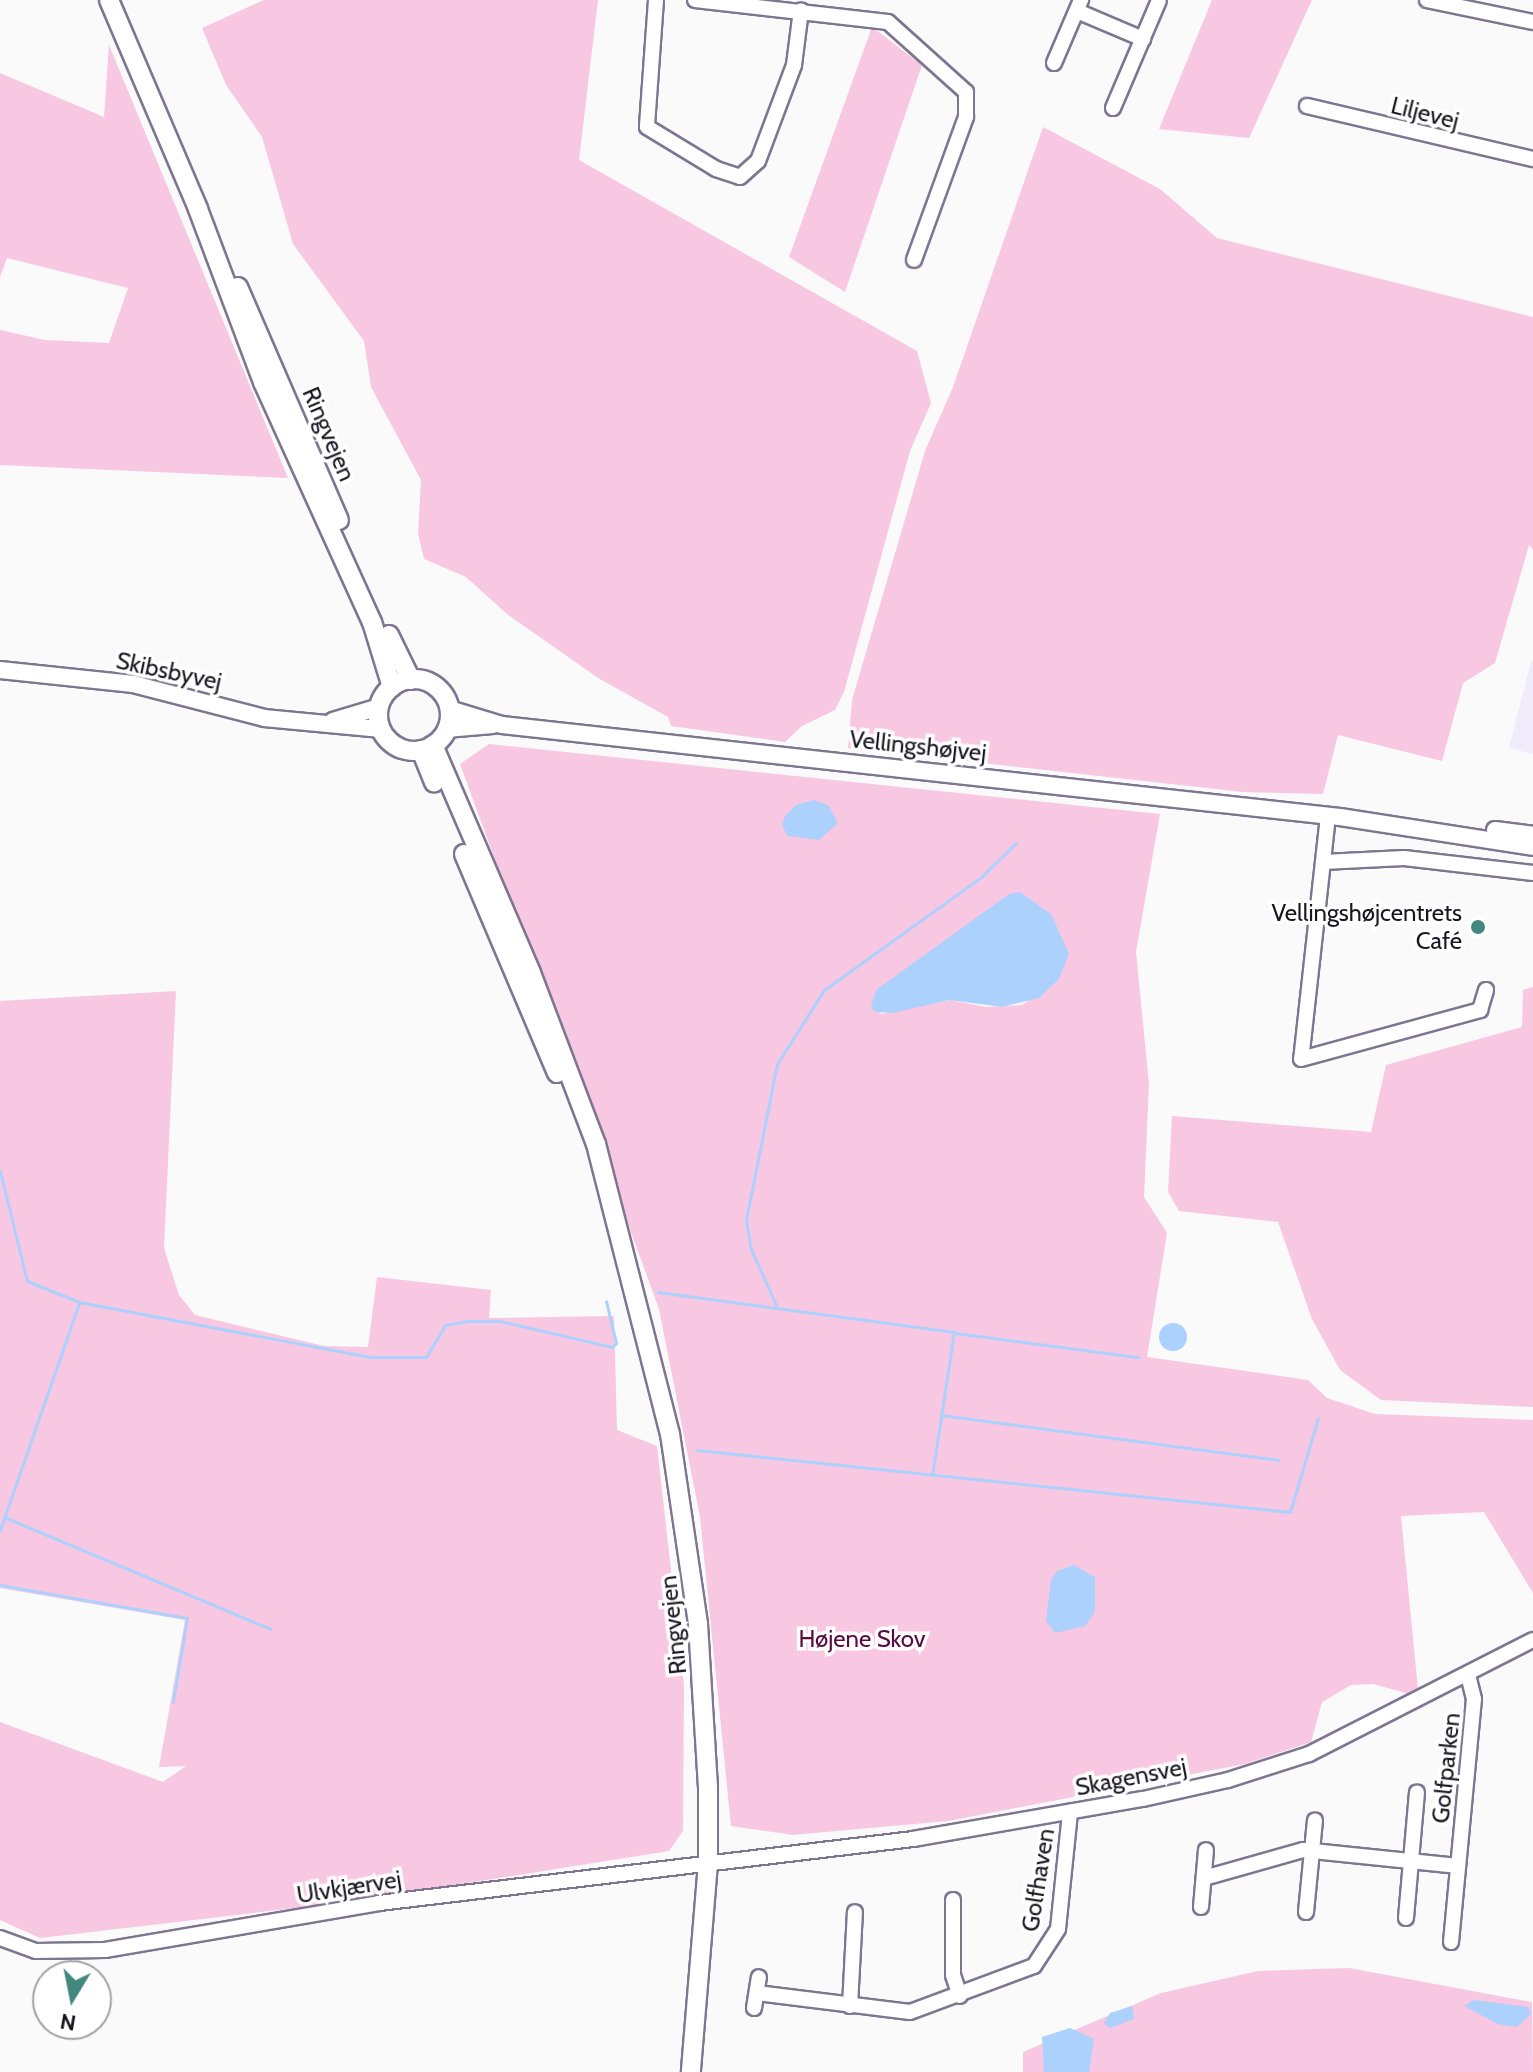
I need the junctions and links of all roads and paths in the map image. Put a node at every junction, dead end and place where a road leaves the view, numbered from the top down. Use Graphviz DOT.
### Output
graph roads {
  1 [pos="109,0"];
  2 [pos="656,0"];
  3 [pos="695,0"];
  4 [pos="1159,0"];
  5 [pos="1427,0"];
  6 [pos="1079,5"];
  7 [pos="829,7"];
  8 [pos="801,10"];
  9 [pos="1533,22"];
  10 [pos="1143,39"];
  11 [pos="1054,63"];
  12 [pos="1307,106"];
  13 [pos="1113,108"];
  14 [pos="1533,159"];
  15 [pos="198,209"];
  16 [pos="914,260"];
  17 [pos="0,670"];
  18 [pos="411,680"];
  19 [pos="392,687"];
  20 [pos="379,707"];
  21 [pos="449,709"];
  22 [pos="327,722"];
  23 [pos="502,725"];
  24 [pos="381,729"];
  25 [pos="446,729"];
  26 [pos="427,748"];
  27 [pos="1328,816"];
  28 [pos="1375,822"];
  29 [pos="1533,835"];
  30 [pos="1533,847"];
  31 [pos="1323,862"];
  32 [pos="1533,873"];
  33 [pos="1486,990"];
  34 [pos="1533,1640"];
  35 [pos="1468,1675"];
  36 [pos="1417,1792"];
  37 [pos="1070,1812"];
  38 [pos="1315,1820"];
  39 [pos="1206,1850"];
  40 [pos="1312,1851"];
  41 [pos="1411,1862"];
  42 [pos="708,1863"];
  43 [pos="1458,1866"];
  44 [pos="1204,1878"];
  45 [pos="953,1900"];
  46 [pos="1201,1907"];
  47 [pos="855,1912"];
  48 [pos="1306,1912"];
  49 [pos="1406,1918"];
  50 [pos="0,1938"];
  51 [pos="1451,1942"];
  52 [pos="759,1977"];
  53 [pos="960,1996"];
  54 [pos="850,2006"];
  55 [pos="691,2072"];
  1 -- 15 [label="main road, Ringvejen"];
  2 -- 8 [label="street"];
  3 -- 8 [label="street"];
  4 -- 10 [label="street"];
  5 -- 9 [label="street"];
  6 -- 10 [label="street"];
  6 -- 11 [label="street"];
  7 -- 8 [label="street"];
  7 -- 16 [label="street"];
  10 -- 13 [label="street"];
  12 -- 14 [label="street, Liljevej"];
  15 -- 18 [label="main road, Ringvejen"];
  15 -- 19 [label="main road, Ringvejen"];
  17 -- 22 [label="street, Skibsbyvej"];
  18 -- 19 [label="main road"];
  18 -- 21 [label="main road"];
  19 -- 20 [label="main road"];
  20 -- 22 [label="street, Skibsbyvej"];
  20 -- 24 [label="main road"];
  21 -- 23 [label="street, Vellingshøjvej"];
  21 -- 25 [label="main road"];
  22 -- 24 [label="street, Skibsbyvej"];
  23 -- 25 [label="street, Vellingshøjvej"];
  23 -- 27 [label="street, Vellingshøjvej"];
  24 -- 26 [label="main road"];
  25 -- 26 [label="main road"];
  26 -- 42 [label="main road, Ringvejen"];
  27 -- 28 [label="street, Vellingshøjvej"];
  27 -- 31 [label="street"];
  28 -- 29 [label="street, Vellingshøjvej"];
  28 -- 30 [label="street, Vellingshøjvej"];
  31 -- 32 [label="street"];
  31 -- 33 [label="street"];
  34 -- 35 [label="street, Skagensvej"];
  35 -- 37 [label="street, Skagensvej"];
  35 -- 43 [label="street, Golfparken"];
  36 -- 41 [label="street, Golfparken"];
  37 -- 42 [label="street, Skagensvej"];
  37 -- 53 [label="street, Golfhaven"];
  38 -- 40 [label="street"];
  39 -- 44 [label="street"];
  40 -- 41 [label="street"];
  40 -- 44 [label="street"];
  40 -- 48 [label="street"];
  41 -- 43 [label="street"];
  41 -- 49 [label="street, Golfparken"];
  42 -- 50 [label="street, Ulvkjærvej"];
  42 -- 55 [label="main road, Ringvejen"];
  43 -- 51 [label="street, Golfparken"];
  44 -- 46 [label="street"];
  45 -- 53 [label="street"];
  47 -- 54 [label="street"];
  52 -- 54 [label="street, Golfhaven"];
  53 -- 54 [label="street, Golfhaven"];
}
